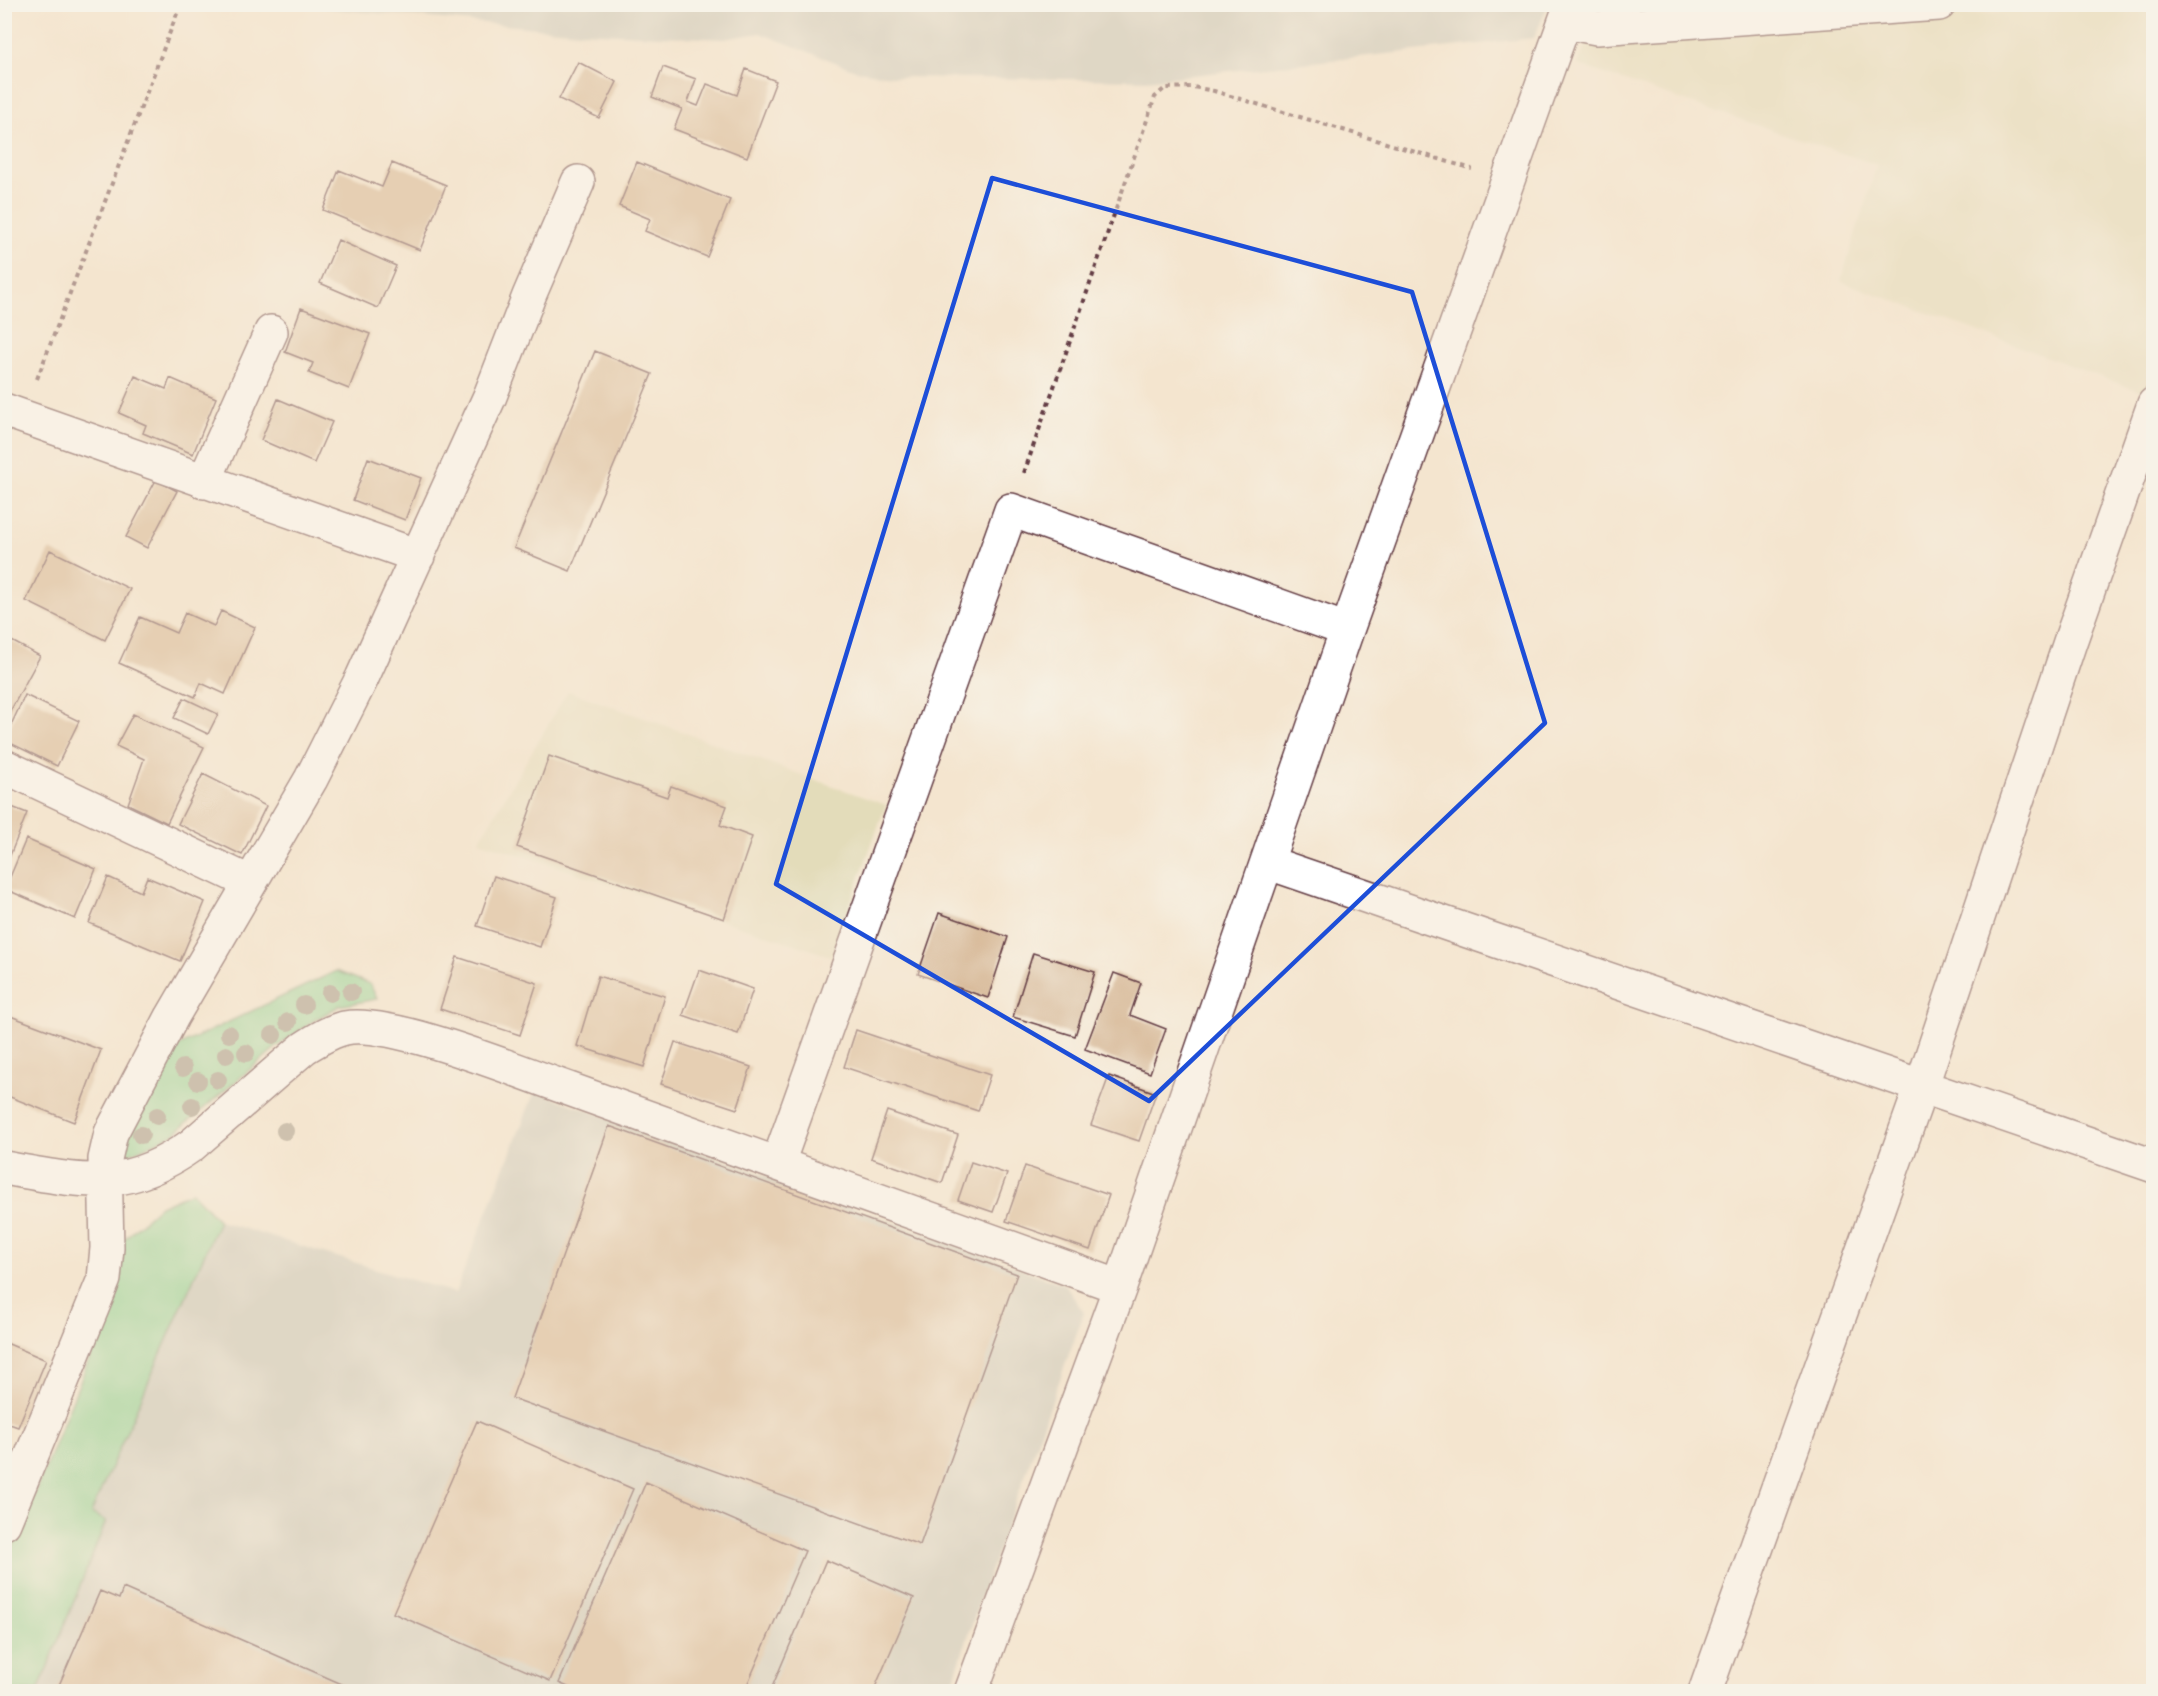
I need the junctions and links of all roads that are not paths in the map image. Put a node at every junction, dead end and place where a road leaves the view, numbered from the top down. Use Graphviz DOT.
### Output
graph roads {
  1 [pos="1939,4"];
  2 [pos="1568,13"];
  3 [pos="578,182"];
  4 [pos="271,332"];
  5 [pos="2154,404"];
  6 [pos="14,413"];
  7 [pos="204,482"];
  8 [pos="418,556"];
  9 [pos="1347,630"];
  10 [pos="4,766"];
  11 [pos="1269,863"];
  12 [pos="249,882"];
  13 [pos="1922,1085"];
  14 [pos="778,1163"];
  15 [pos="2154,1166"];
  16 [pos="4,1168"];
  17 [pos="104,1182"];
  18 [pos="1120,1287"];
  19 [pos="4,1523"];
  20 [pos="971,1692"];
  21 [pos="1705,1692"];
  1 -- 2 [label="street"];
  2 -- 9 [label="street"];
  3 -- 8 [label="street"];
  4 -- 7 [label="street"];
  5 -- 13 [label="street"];
  6 -- 7 [label="street"];
  7 -- 8 [label="street"];
  8 -- 12 [label="street"];
  9 -- 11 [label="street"];
  9 -- 14 [label="street"];
  10 -- 12 [label="street"];
  11 -- 13 [label="street"];
  11 -- 18 [label="street"];
  12 -- 17 [label="street"];
  13 -- 15 [label="street"];
  13 -- 21 [label="street"];
  14 -- 17 [label="street"];
  14 -- 18 [label="street"];
  16 -- 17 [label="street"];
  17 -- 19 [label="street"];
  18 -- 20 [label="street"];
}
